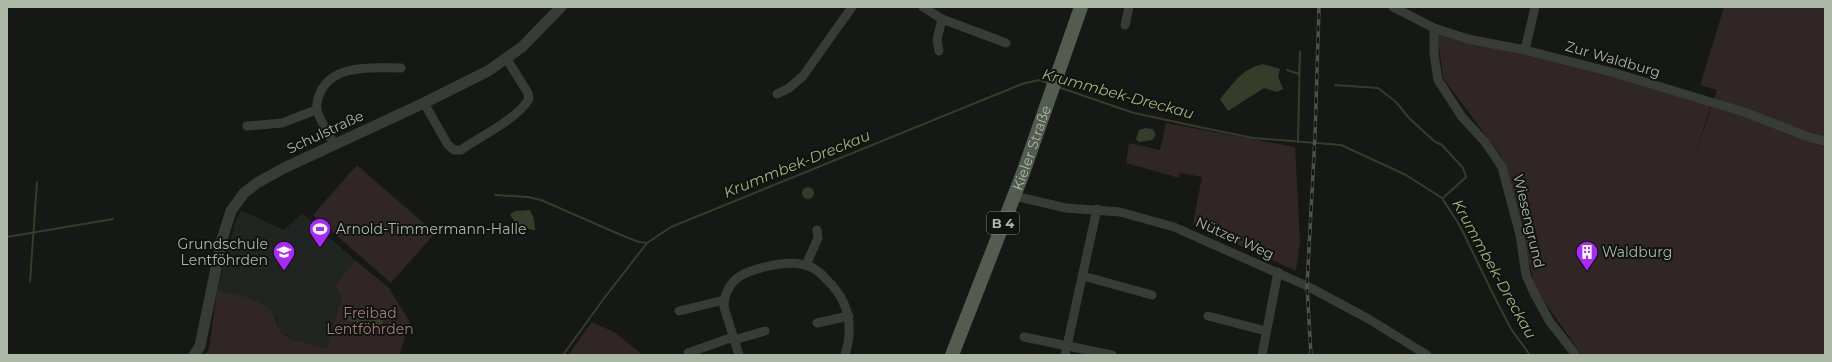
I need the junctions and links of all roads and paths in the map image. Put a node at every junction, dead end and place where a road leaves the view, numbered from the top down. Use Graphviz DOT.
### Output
graph roads {
  1 [pos="561,7"];
  2 [pos="852,7"];
  3 [pos="923,7"];
  4 [pos="1081,7"];
  5 [pos="1129,7"];
  6 [pos="1392,7"];
  7 [pos="1535,7"];
  8 [pos="942,19"];
  9 [pos="1125,25"];
  10 [pos="1434,28"];
  11 [pos="1006,43"];
  12 [pos="1525,50"];
  13 [pos="939,51"];
  14 [pos="506,58"];
  15 [pos="401,68"];
  16 [pos="777,94"];
  17 [pos="424,103"];
  18 [pos="316,110"];
  19 [pos="247,126"];
  20 [pos="1825,141"];
  21 [pos="334,144"];
  22 [pos="1014,196"];
  23 [pos="1097,209"];
  24 [pos="817,230"];
  25 [pos="806,265"];
  26 [pos="1278,272"];
  27 [pos="1082,276"];
  28 [pos="1152,295"];
  29 [pos="724,300"];
  30 [pos="679,311"];
  31 [pos="849,316"];
  32 [pos="1208,316"];
  33 [pos="817,323"];
  34 [pos="765,330"];
  35 [pos="1266,331"];
  36 [pos="1024,337"];
  37 [pos="734,338"];
  38 [pos="1066,351"];
  39 [pos="688,353"];
  40 [pos="194,355"];
  41 [pos="739,355"];
  42 [pos="845,355"];
  43 [pos="952,355"];
  44 [pos="1112,355"];
  45 [pos="1262,355"];
  46 [pos="1427,355"];
  47 [pos="1576,355"];
  1 -- 14 [label="street, Schulstraße"];
  2 -- 16 [label="street"];
  3 -- 8 [label="street"];
  4 -- 22 [label="main road, Kieler Straße / B 4"];
  5 -- 9 [label="street"];
  6 -- 10 [label="street, Zur Waldburg"];
  7 -- 12 [label="street"];
  8 -- 11 [label="street"];
  8 -- 13 [label="street"];
  10 -- 12 [label="street, Zur Waldburg"];
  10 -- 47 [label="street, Wiesengrund"];
  12 -- 20 [label="street, Zur Waldburg"];
  14 -- 17 [label="street, Schulstraße"];
  14 -- 17 [label="street"];
  15 -- 18 [label="street"];
  17 -- 21 [label="street, Schulstraße"];
  18 -- 19 [label="street"];
  18 -- 21 [label="street"];
  21 -- 40 [label="street, Schulstraße"];
  22 -- 23 [label="street, Nützer Weg"];
  22 -- 43 [label="main road, Kieler Straße / B 4"];
  23 -- 26 [label="street, Nützer Weg"];
  23 -- 27 [label="street"];
  24 -- 25 [label="street"];
  25 -- 29 [label="street"];
  25 -- 31 [label="street"];
  26 -- 35 [label="street"];
  26 -- 46 [label="street, Nützer Weg"];
  27 -- 28 [label="street"];
  27 -- 38 [label="street"];
  29 -- 30 [label="street"];
  29 -- 37 [label="street"];
  31 -- 33 [label="street"];
  31 -- 42 [label="street"];
  32 -- 35 [label="street"];
  34 -- 37 [label="street"];
  35 -- 45 [label="street"];
  36 -- 38 [label="street"];
  37 -- 39 [label="street"];
  37 -- 41 [label="street"];
  38 -- 44 [label="street"];
}
